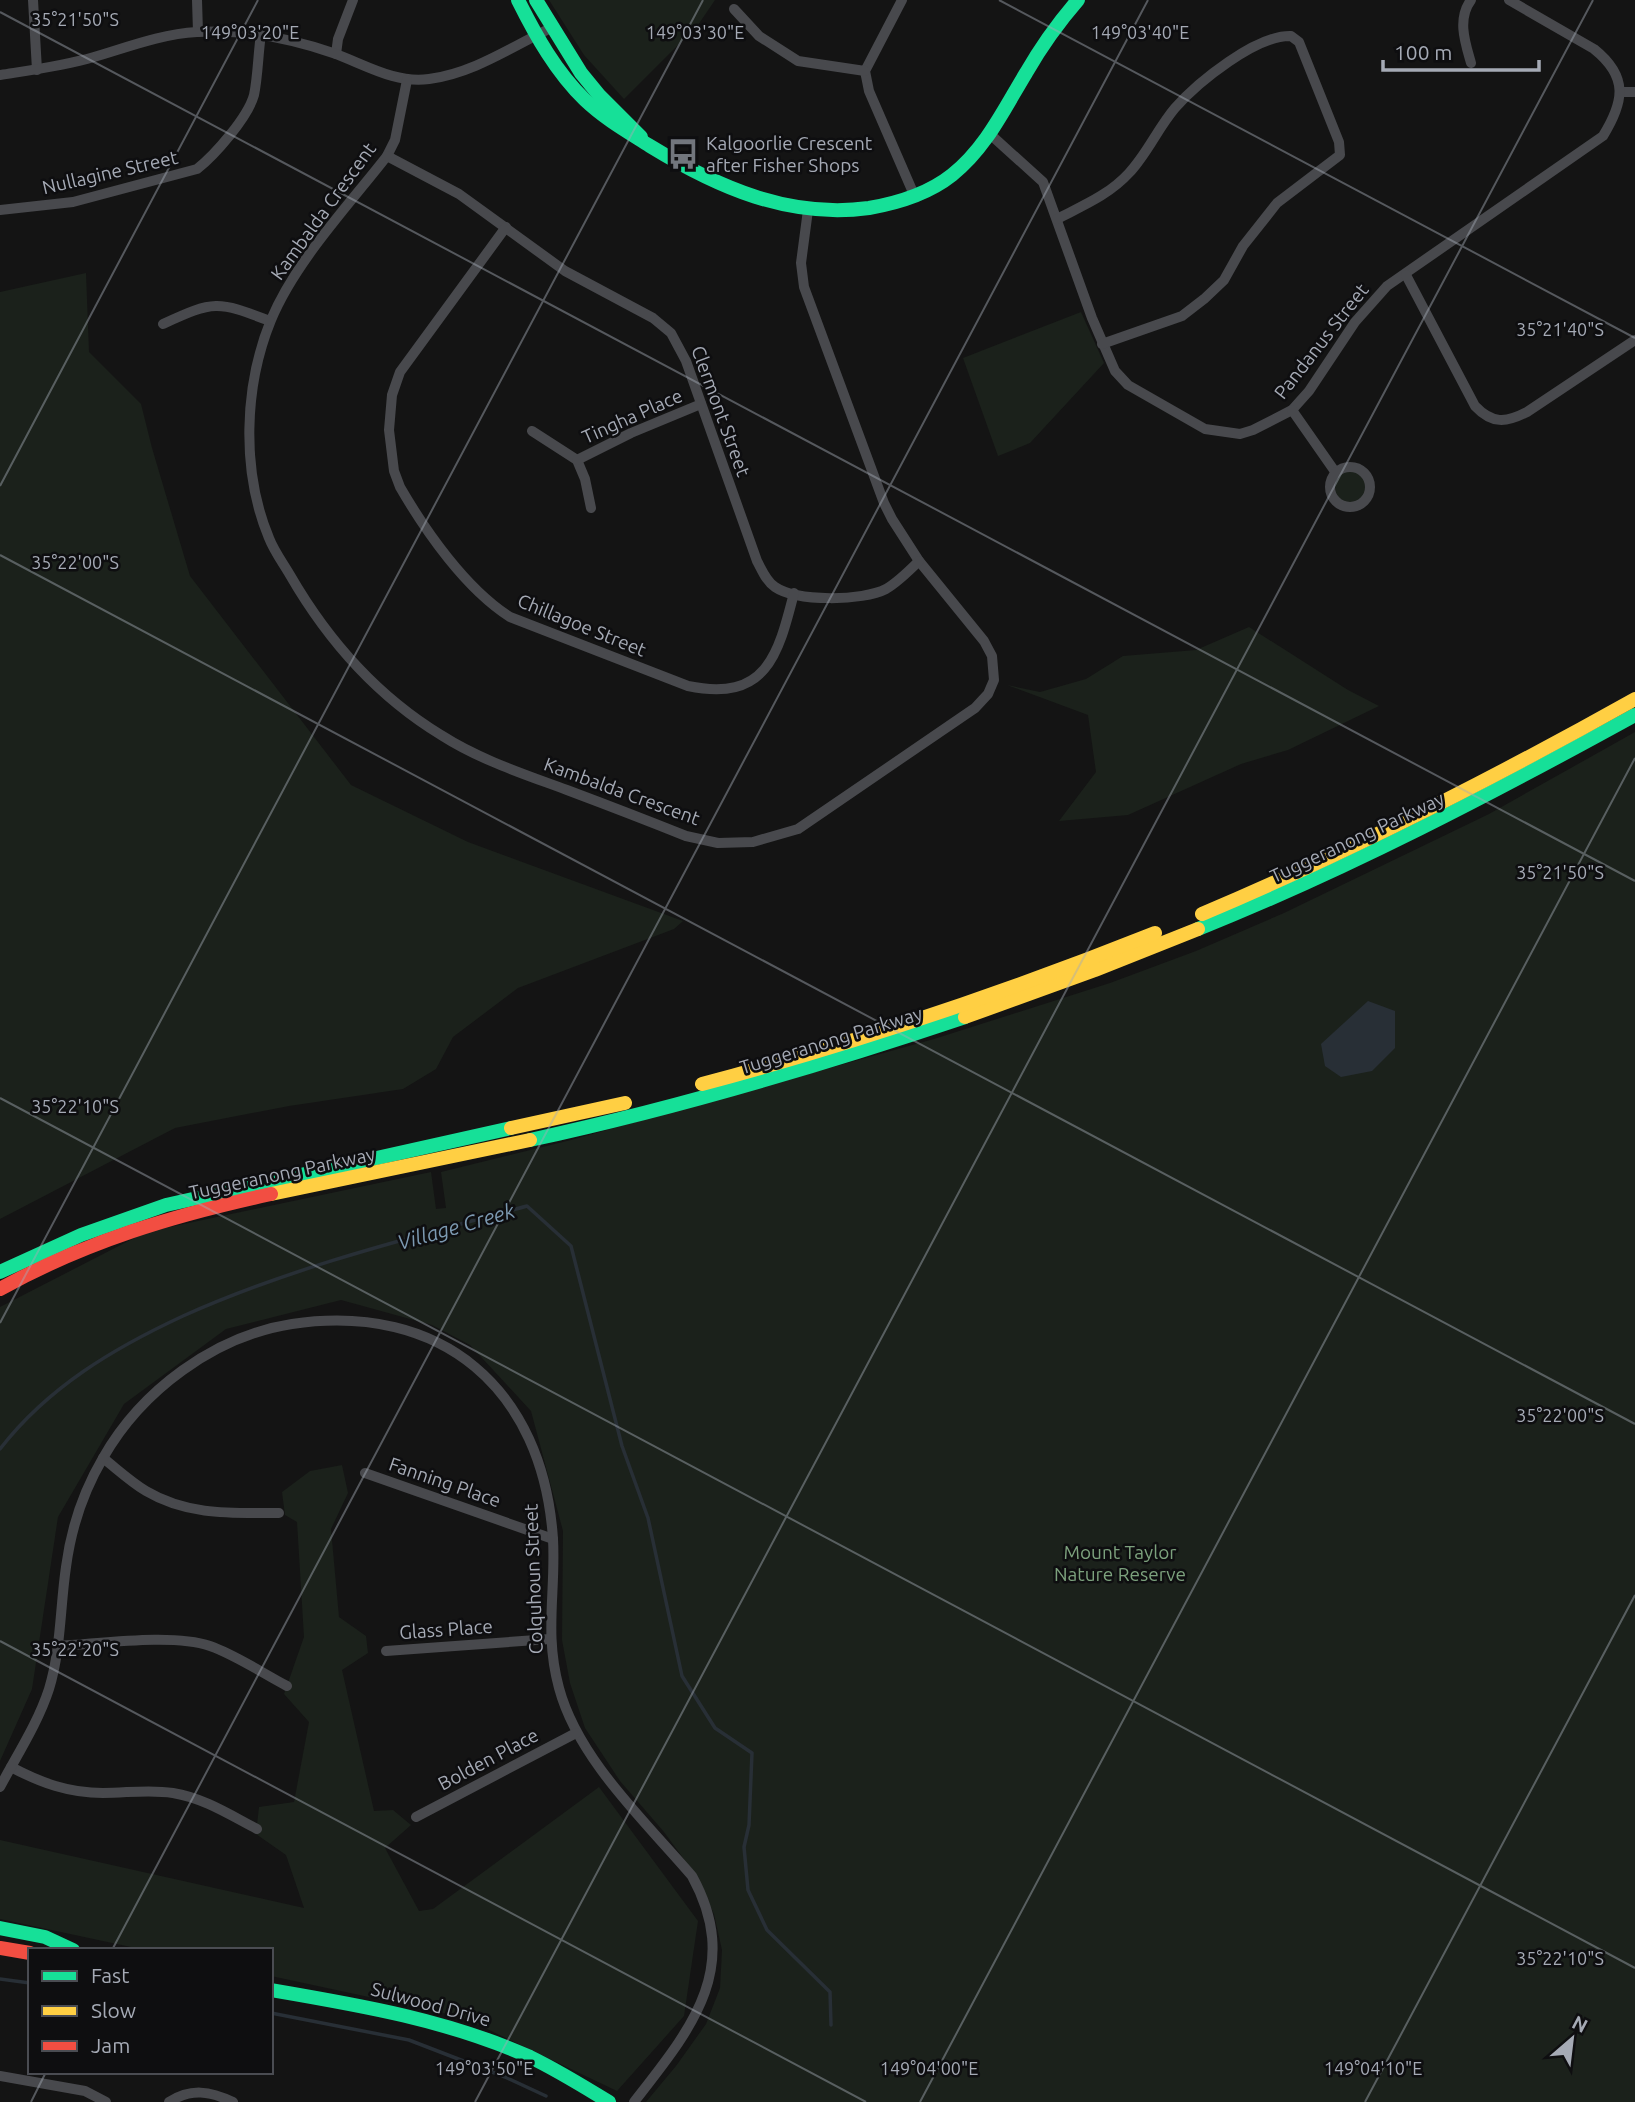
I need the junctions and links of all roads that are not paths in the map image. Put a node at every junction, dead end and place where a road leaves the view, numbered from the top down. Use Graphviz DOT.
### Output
graph roads {
  1 [pos="33,0"];
  2 [pos="197,0"];
  3 [pos="353,0"];
  4 [pos="518,0"];
  5 [pos="536,0"];
  6 [pos="902,0"];
  7 [pos="1078,0"];
  8 [pos="1471,0"];
  9 [pos="1510,0"];
  10 [pos="734,9"];
  11 [pos="551,28"];
  12 [pos="198,32"];
  13 [pos="261,34"];
  14 [pos="536,35"];
  15 [pos="336,54"];
  16 [pos="1471,63"];
  17 [pos="37,70"];
  18 [pos="865,71"];
  19 [pos="0,75"];
  20 [pos="407,80"];
  21 [pos="1620,92"];
  22 [pos="1635,92"];
  23 [pos="991,135"];
  24 [pos="649,145"];
  25 [pos="387,156"];
  26 [pos="915,197"];
  27 [pos="0,210"];
  28 [pos="808,210"];
  29 [pos="1057,219"];
  30 [pos="506,227"];
  31 [pos="1406,275"];
  32 [pos="270,321"];
  33 [pos="163,324"];
  34 [pos="1635,340"];
  35 [pos="1102,344"];
  36 [pos="701,404"];
  37 [pos="1292,410"];
  38 [pos="532,431"];
  39 [pos="577,460"];
  40 [pos="1336,473"];
  41 [pos="591,508"];
  42 [pos="919,561"];
  43 [pos="794,593"];
  44 [pos="1635,699"];
  45 [pos="1635,715"];
  46 [pos="0,1272"];
  47 [pos="0,1289"];
  48 [pos="103,1458"];
  49 [pos="365,1473"];
  50 [pos="279,1513"];
  51 [pos="553,1539"];
  52 [pos="550,1639"];
  53 [pos="58,1646"];
  54 [pos="386,1651"];
  55 [pos="287,1686"];
  56 [pos="576,1733"];
  57 [pos="11,1767"];
  58 [pos="0,1787"];
  59 [pos="416,1817"];
  60 [pos="257,1829"];
  61 [pos="0,1928"];
  62 [pos="0,1948"];
  63 [pos="69,1948"];
  64 [pos="28,1953"];
  65 [pos="273,1990"];
  66 [pos="0,2076"];
  67 [pos="106,2102"];
  68 [pos="169,2102"];
  69 [pos="233,2102"];
  70 [pos="609,2102"];
  71 [pos="634,2102"];
  1 -- 17 [label="street"];
  2 -- 12 [label="street"];
  3 -- 15 [label="street"];
  4 -- 14 [label="main road"];
  5 -- 11 [label="main road"];
  6 -- 18 [label="street"];
  7 -- 23 [label="main road"];
  8 -- 16 [label="street"];
  9 -- 21 [label="street"];
  10 -- 18 [label="street"];
  11 -- 14 [label="street"];
  11 -- 24 [label="main road"];
  12 -- 13 [label="street"];
  12 -- 17 [label="street"];
  13 -- 15 [label="street"];
  13 -- 27 [label="street, Nullagine Street"];
  14 -- 20 [label="street"];
  14 -- 24 [label="main road"];
  15 -- 20 [label="street"];
  17 -- 19 [label="street"];
  18 -- 26 [label="street"];
  20 -- 25 [label="street, Kambalda Crescent"];
  21 -- 22 [label="street"];
  21 -- 31 [label="street, Pandanus Street"];
  23 -- 26 [label="main road"];
  23 -- 29 [label="street, Pandanus Street"];
  24 -- 28 [label="main road"];
  25 -- 30 [label="street, Clermont Street"];
  25 -- 32 [label="street, Kambalda Crescent"];
  26 -- 28 [label="main road"];
  28 -- 42 [label="street, Kambalda Crescent"];
  29 -- 35 [label="street, Pandanus Street"];
  29 -- 35 [label="street"];
  30 -- 36 [label="street, Clermont Street"];
  30 -- 43 [label="street, Chillagoe Street"];
  31 -- 34 [label="street"];
  31 -- 37 [label="street, Pandanus Street"];
  32 -- 33 [label="street"];
  32 -- 42 [label="street, Kambalda Crescent"];
  35 -- 37 [label="street, Pandanus Street"];
  36 -- 39 [label="street, Tingha Place"];
  36 -- 43 [label="street, Clermont Street"];
  37 -- 40 [label="street"];
  38 -- 39 [label="street, Tingha Place"];
  39 -- 41 [label="street, Tingha Place"];
  42 -- 43 [label="street, Clermont Street"];
  44 -- 46 [label="main road, Tuggeranong Parkway"];
  45 -- 47 [label="main road, Tuggeranong Parkway"];
  48 -- 50 [label="street"];
  48 -- 51 [label="street, Colquhoun Street"];
  48 -- 53 [label="street, Colquhoun Street"];
  49 -- 51 [label="street, Fanning Place"];
  51 -- 52 [label="street, Colquhoun Street"];
  52 -- 54 [label="street, Glass Place"];
  52 -- 56 [label="street, Colquhoun Street"];
  53 -- 55 [label="street"];
  53 -- 57 [label="street, Colquhoun Street"];
  56 -- 59 [label="street, Bolden Place"];
  56 -- 71 [label="street, Colquhoun Street"];
  57 -- 58 [label="street, Colquhoun Street"];
  57 -- 60 [label="street"];
  61 -- 63 [label="main road"];
  62 -- 64 [label="main road"];
  65 -- 70 [label="main road, Sulwood Drive"];
  66 -- 67 [label="street"];
  68 -- 69 [label="street"];
}
